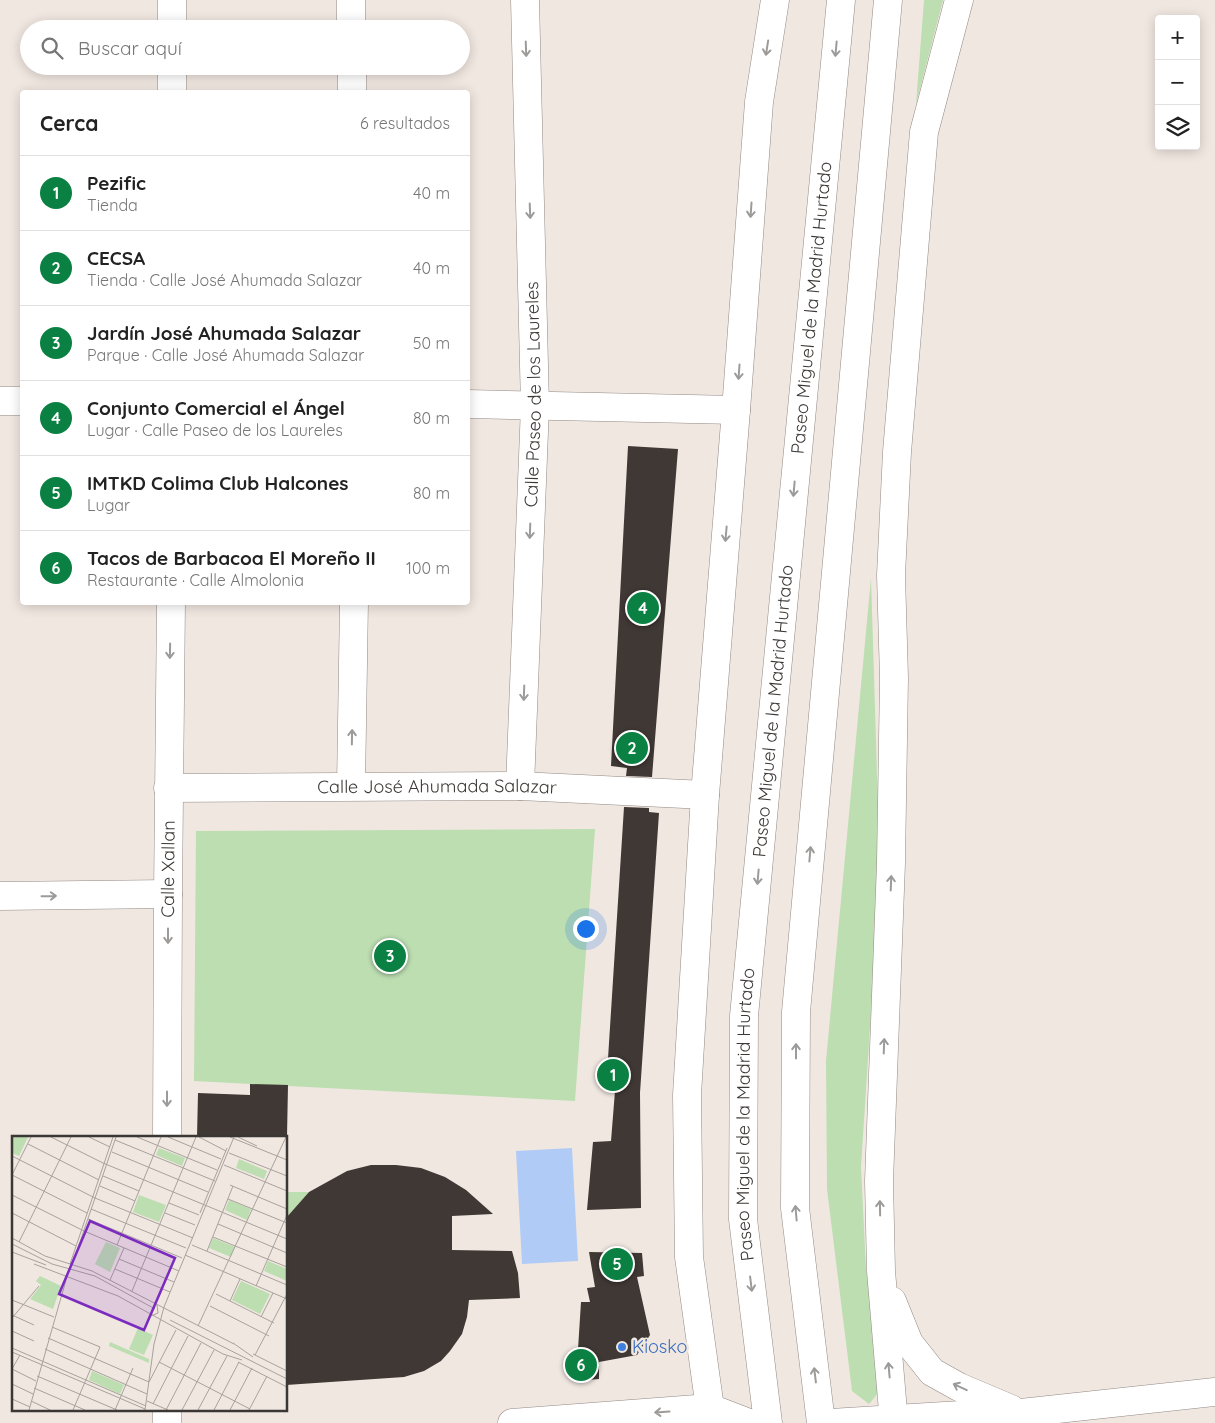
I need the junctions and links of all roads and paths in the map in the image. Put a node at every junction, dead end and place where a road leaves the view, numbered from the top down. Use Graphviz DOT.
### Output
graph roads {
  1 [pos="172,0"];
  2 [pos="351,0"];
  3 [pos="524,0"];
  4 [pos="775,0"];
  5 [pos="841,0"];
  6 [pos="888,0"];
  7 [pos="959,0"];
  8 [pos="172,20"];
  9 [pos="351,20"];
  10 [pos="172,75"];
  11 [pos="352,75"];
  12 [pos="172,90"];
  13 [pos="352,90"];
  14 [pos="0,401"];
  15 [pos="20,401"];
  16 [pos="470,404"];
  17 [pos="535,406"];
  18 [pos="736,410"];
  19 [pos="171,605"];
  20 [pos="354,605"];
  21 [pos="351,786"];
  22 [pos="520,786"];
  23 [pos="168,788"];
  24 [pos="705,796"];
  25 [pos="168,894"];
  26 [pos="0,896"];
  27 [pos="168,1136"];
  28 [pos="881,1271"];
  29 [pos="1215,1392"];
  30 [pos="167,1410"];
  31 [pos="711,1416"];
  32 [pos="1012,1418"];
  33 [pos="894,1421"];
  34 [pos="167,1423"];
  35 [pos="512,1423"];
  36 [pos="749,1423"];
  37 [pos="768,1423"];
  38 [pos="821,1423"];
  39 [pos="831,1423"];
  1 -- 8 [label="main road"];
  2 -- 9 [label="main road"];
  3 -- 17 [label="main road, Calle Paseo de los Laureles, one-way"];
  4 -- 18 [label="main road, one-way"];
  5 -- 37 [label="main road, Paseo Miguel de la Madrid Hurtado, one-way"];
  38 -- 6 [label="main road, one-way"];
  28 -- 7 [label="main road, one-way"];
  10 -- 12 [label="main road"];
  11 -- 13 [label="main road"];
  14 -- 15 [label="main road"];
  16 -- 17 [label="main road"];
  17 -- 18 [label="main road"];
  17 -- 22 [label="main road, Calle Paseo de los Laureles, one-way"];
  18 -- 24 [label="main road, one-way"];
  19 -- 23 [label="main road, Calle Xallan, one-way"];
  21 -- 20 [label="main road, one-way"];
  21 -- 22 [label="main road, Calle José Ahumada Salazar"];
  21 -- 23 [label="main road, Calle José Ahumada Salazar"];
  22 -- 24 [label="main road, Calle José Ahumada Salazar"];
  23 -- 25 [label="main road, Calle Xallan"];
  24 -- 31 [label="main road"];
  26 -- 25 [label="main road, one-way"];
  25 -- 27 [label="main road, Calle Xallan, one-way"];
  32 -- 28 [label="main road, one-way"];
  33 -- 28 [label="main road, one-way"];
  29 -- 32 [label="main road"];
  30 -- 34 [label="main road"];
  31 -- 35 [label="main road, one-way"];
  31 -- 36 [label="main road"];
  32 -- 33 [label="main road"];
  33 -- 39 [label="main road"];
}
